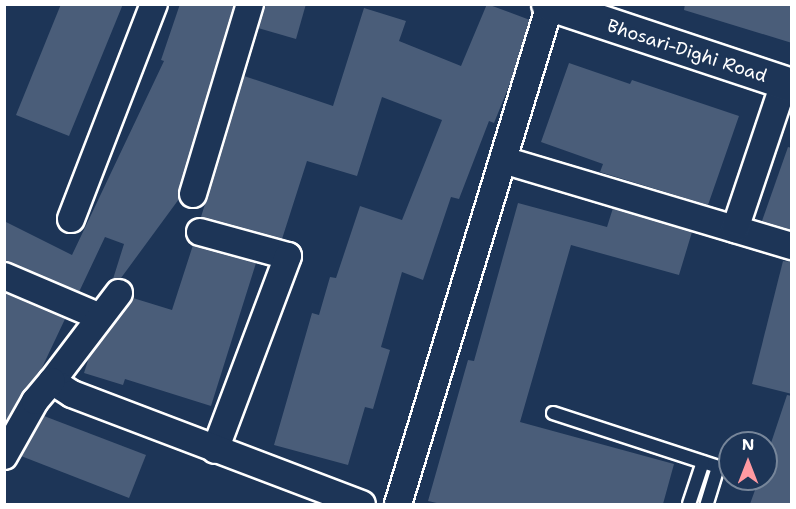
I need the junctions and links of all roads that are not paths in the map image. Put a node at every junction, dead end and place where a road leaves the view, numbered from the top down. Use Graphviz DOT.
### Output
graph roads {
  1 [pos="154,4"];
  2 [pos="250,4"];
  3 [pos="549,5"];
  4 [pos="788,84"];
  5 [pos="502,160"];
  6 [pos="194,194"];
  7 [pos="71,219"];
  8 [pos="735,229"];
  9 [pos="200,231"];
  10 [pos="792,246"];
  11 [pos="4,276"];
  12 [pos="119,293"];
  13 [pos="100,316"];
  14 [pos="52,381"];
  15 [pos="553,412"];
  16 [pos="215,450"];
  17 [pos="4,456"];
  18 [pos="703,462"];
  19 [pos="362,504"];
  20 [pos="398,504"];
  21 [pos="689,504"];
  22 [pos="707,504"];
  1 -- 7 [label="street"];
  2 -- 6 [label="street"];
  3 -- 4 [label="street, Bhosari-Dighi Road"];
  3 -- 5 [label="street"];
  4 -- 8 [label="street"];
  5 -- 8 [label="street"];
  5 -- 20 [label="street"];
  8 -- 10 [label="street"];
  9 -- 16 [label="street"];
  11 -- 13 [label="street"];
  12 -- 13 [label="street"];
  13 -- 14 [label="street"];
  14 -- 16 [label="street"];
  14 -- 17 [label="street"];
  15 -- 18 [label="lane"];
  16 -- 19 [label="street"];
  18 -- 21 [label="lane"];
  18 -- 22 [label="lane"];
}
